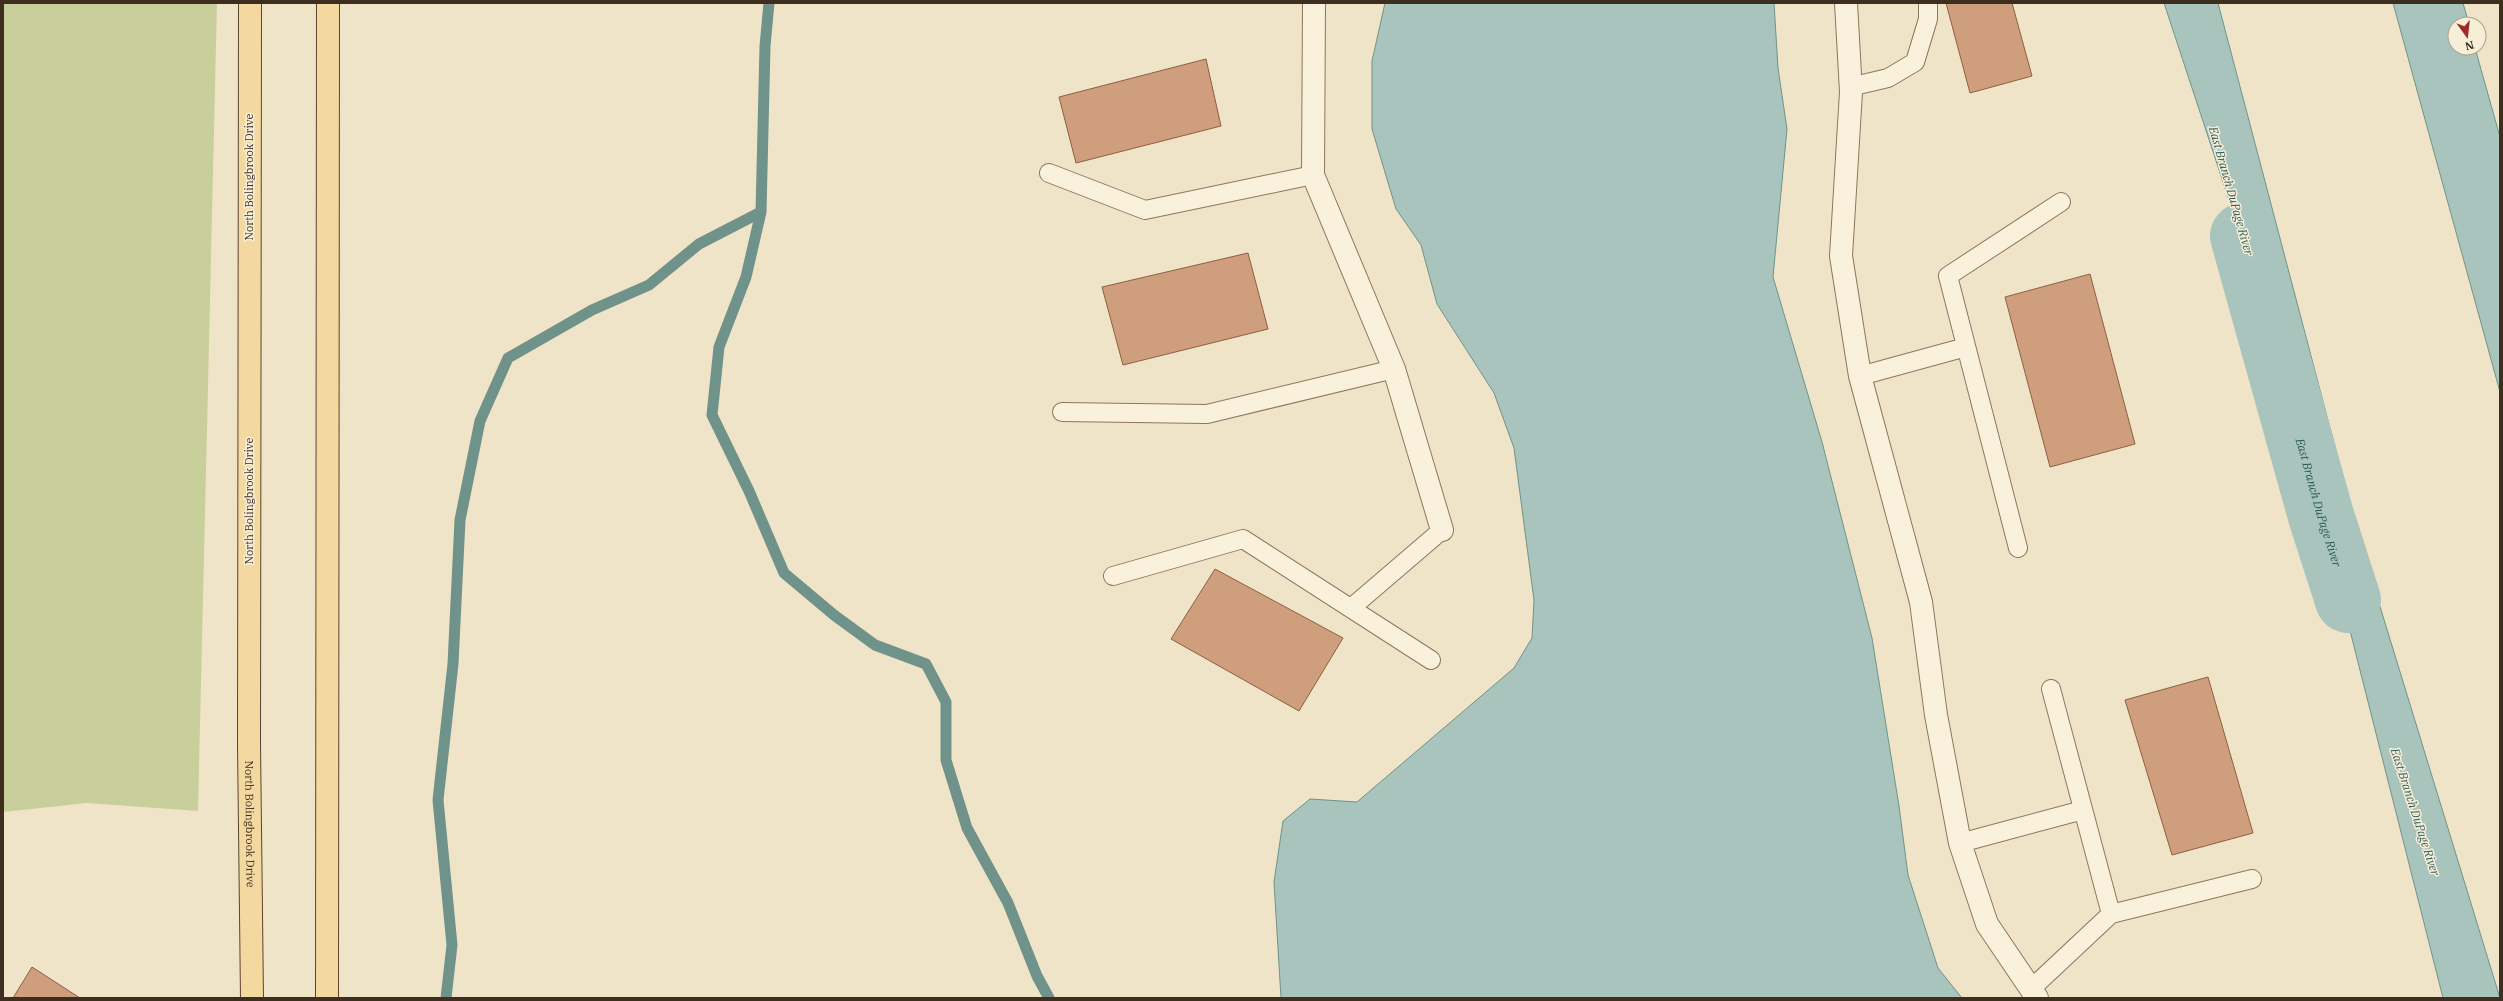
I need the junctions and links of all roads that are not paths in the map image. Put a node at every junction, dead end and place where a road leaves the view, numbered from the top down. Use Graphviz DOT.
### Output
graph roads {
  1 [pos="250,3"];
  2 [pos="328,3"];
  3 [pos="1314,3"];
  4 [pos="1846,3"];
  5 [pos="1928,3"];
  6 [pos="1850,87"];
  7 [pos="1049,173"];
  8 [pos="1313,175"];
  9 [pos="2061,202"];
  10 [pos="1966,347"];
  11 [pos="1394,369"];
  12 [pos="1860,376"];
  13 [pos="1062,412"];
  14 [pos="1442,530"];
  15 [pos="2018,548"];
  16 [pos="1113,576"];
  17 [pos="1351,608"];
  18 [pos="1431,660"];
  19 [pos="2051,689"];
  20 [pos="2083,810"];
  21 [pos="1960,843"];
  22 [pos="2252,879"];
  23 [pos="2111,914"];
  24 [pos="2035,993"];
  25 [pos="252,998"];
  26 [pos="327,998"];
  1 -- 25 [label="main road, North Bolingbrook Drive"];
  2 -- 26 [label="main road"];
  3 -- 8 [label="street"];
  4 -- 6 [label="street"];
  5 -- 6 [label="lane"];
  6 -- 12 [label="street"];
  7 -- 8 [label="lane"];
  8 -- 11 [label="street"];
  9 -- 10 [label="lane"];
  10 -- 12 [label="lane"];
  10 -- 15 [label="lane"];
  11 -- 13 [label="lane"];
  11 -- 14 [label="street"];
  12 -- 21 [label="street"];
  14 -- 17 [label="lane"];
  16 -- 17 [label="lane"];
  17 -- 18 [label="lane"];
  19 -- 20 [label="lane"];
  20 -- 21 [label="lane"];
  20 -- 23 [label="lane"];
  21 -- 24 [label="street"];
  22 -- 23 [label="lane"];
  23 -- 24 [label="lane"];
}
